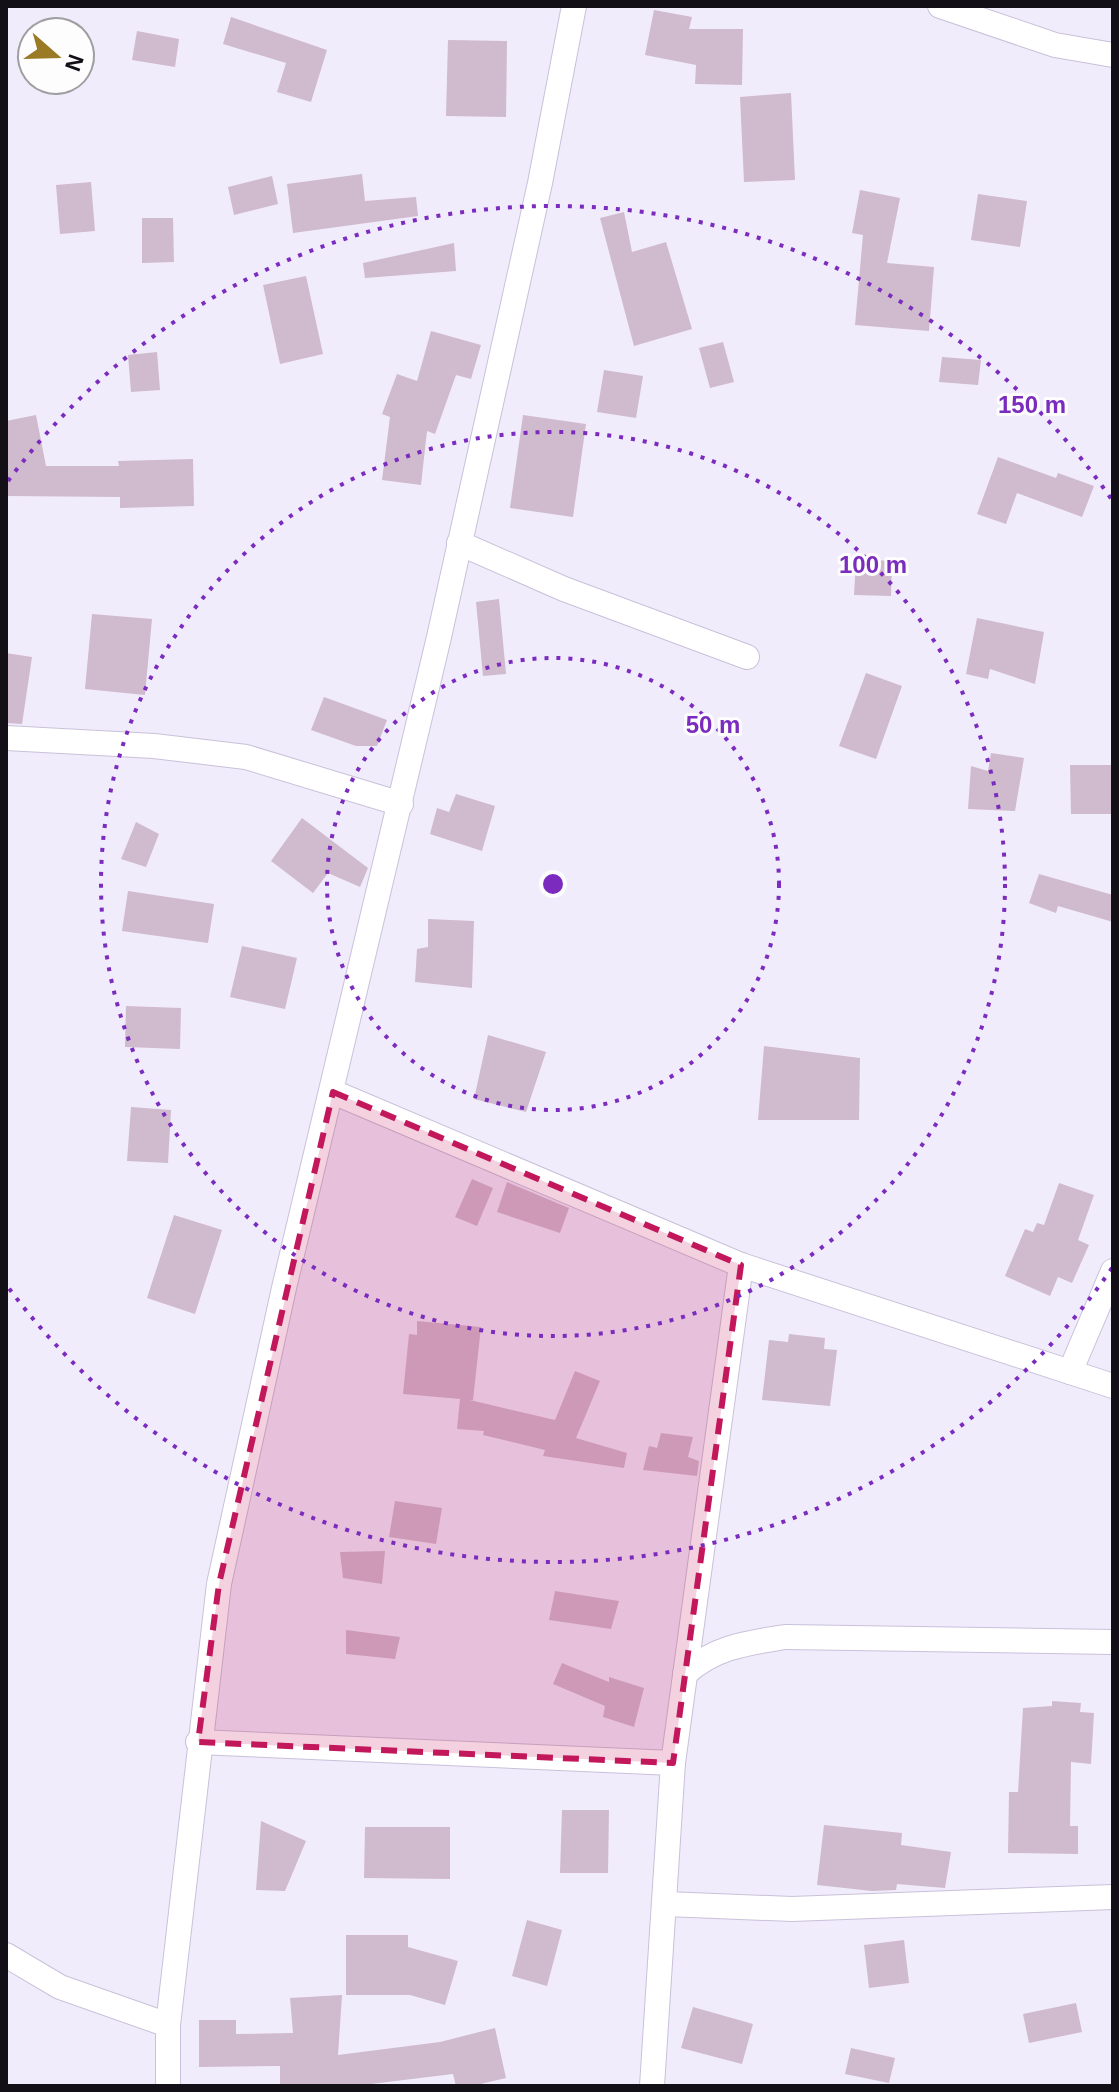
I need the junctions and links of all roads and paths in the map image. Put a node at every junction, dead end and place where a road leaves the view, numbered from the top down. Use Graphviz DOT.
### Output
graph roads {
  1 [pos="574,6"];
  2 [pos="940,6"];
  3 [pos="1113,55"];
  4 [pos="459,543"];
  5 [pos="747,657"];
  6 [pos="6,738"];
  7 [pos="401,804"];
  8 [pos="333,1092"];
  9 [pos="741,1265"];
  10 [pos="1113,1271"];
  11 [pos="1070,1372"];
  12 [pos="1113,1386"];
  13 [pos="1113,1642"];
  14 [pos="685,1674"];
  15 [pos="198,1742"];
  16 [pos="673,1763"];
  17 [pos="1113,1897"];
  18 [pos="666,1904"];
  19 [pos="6,1955"];
  20 [pos="168,2025"];
  21 [pos="168,2086"];
  22 [pos="652,2086"];
  1 -- 4 [label="street"];
  2 -- 3 [label="street"];
  4 -- 5 [label="street"];
  4 -- 7 [label="street"];
  6 -- 7 [label="street"];
  7 -- 8 [label="street"];
  8 -- 9 [label="street"];
  8 -- 15 [label="street"];
  9 -- 11 [label="street"];
  9 -- 14 [label="street"];
  10 -- 11 [label="street"];
  11 -- 12 [label="street"];
  13 -- 14 [label="street"];
  14 -- 16 [label="street"];
  15 -- 16 [label="street"];
  15 -- 20 [label="street"];
  16 -- 18 [label="street"];
  17 -- 18 [label="street"];
  18 -- 22 [label="street"];
  19 -- 20 [label="street"];
  20 -- 21 [label="street"];
}
